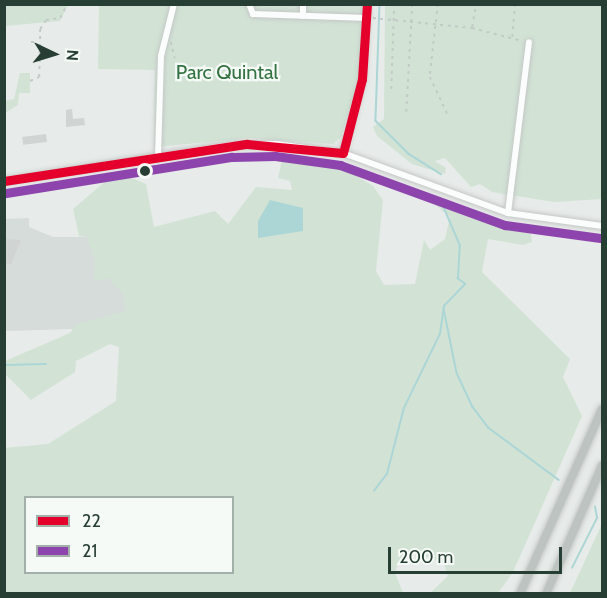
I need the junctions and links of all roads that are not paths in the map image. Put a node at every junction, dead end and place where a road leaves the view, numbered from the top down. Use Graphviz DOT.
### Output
graph roads {
  1 [pos="174,4"];
  2 [pos="249,4"];
  3 [pos="303,4"];
  4 [pos="367,4"];
  5 [pos="303,16"];
  6 [pos="367,18"];
  7 [pos="529,42"];
  8 [pos="343,153"];
  9 [pos="158,157"];
  10 [pos="4,181"];
  11 [pos="508,213"];
  12 [pos="603,226"];
  13 [pos="603,409"];
  14 [pos="603,466"];
  15 [pos="520,594"];
  16 [pos="546,594"];
  1 -- 9 [label="street"];
  2 -- 5 [label="street"];
  3 -- 5 [label="street"];
  4 -- 6 [label="street"];
  5 -- 6 [label="street"];
  6 -- 8 [label="street"];
  7 -- 11 [label="street"];
  8 -- 9 [label="street"];
  8 -- 11 [label="street"];
  9 -- 10 [label="street"];
  11 -- 12 [label="street"];
  13 -- 15 [label="highway"];
  14 -- 16 [label="highway"];
}
